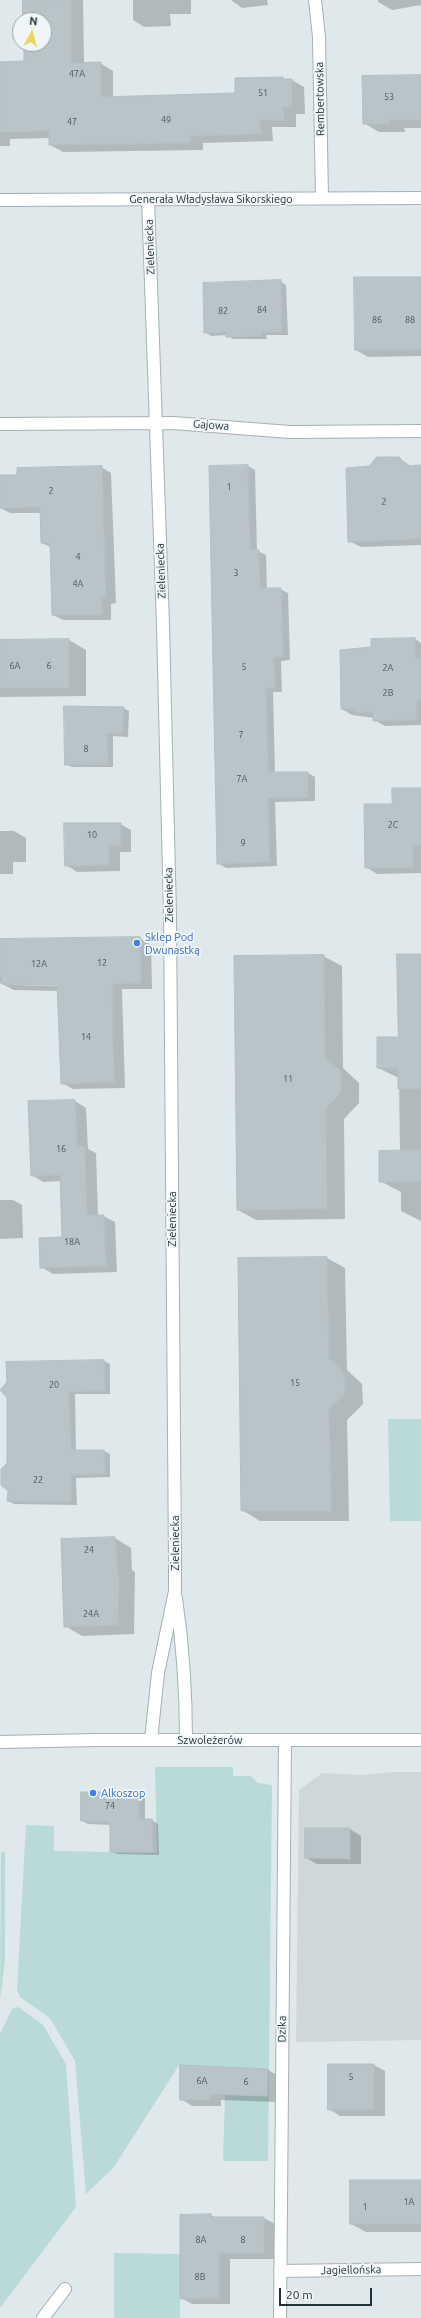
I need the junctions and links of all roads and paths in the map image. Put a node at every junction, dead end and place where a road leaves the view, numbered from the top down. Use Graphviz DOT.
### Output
graph roads {
  1 [pos="315,0"];
  2 [pos="322,198"];
  3 [pos="421,198"];
  4 [pos="148,199"];
  5 [pos="0,200"];
  6 [pos="156,423"];
  7 [pos="0,424"];
  8 [pos="421,431"];
  9 [pos="174,1591"];
  10 [pos="151,1740"];
  11 [pos="186,1740"];
  12 [pos="421,1740"];
  13 [pos="285,1741"];
  14 [pos="0,1742"];
  15 [pos="421,2269"];
  16 [pos="280,2271"];
  17 [pos="66,2289"];
  18 [pos="43,2318"];
  19 [pos="280,2318"];
  1 -- 2 [label="street, Rembertowska"];
  2 -- 3 [label="street, Generała Władysława Sikorskiego"];
  2 -- 4 [label="street, Generała Władysława Sikorskiego"];
  4 -- 5 [label="street, Generała Władysława Sikorskiego"];
  4 -- 6 [label="street, Zieleniecka"];
  6 -- 7 [label="street, Gajowa"];
  6 -- 8 [label="street, Gajowa"];
  6 -- 9 [label="street, Zieleniecka"];
  9 -- 10 [label="street, Zieleniecka"];
  9 -- 11 [label="street, Zieleniecka"];
  10 -- 11 [label="street, Szwoleżerów"];
  10 -- 14 [label="street, Szwoleżerów"];
  11 -- 13 [label="street, Szwoleżerów"];
  12 -- 13 [label="street, Szwoleżerów"];
  13 -- 16 [label="street, Dzika"];
  15 -- 16 [label="street, Jagiellońska"];
  16 -- 19 [label="street, Dzika"];
  17 -- 18 [label="street"];
}
